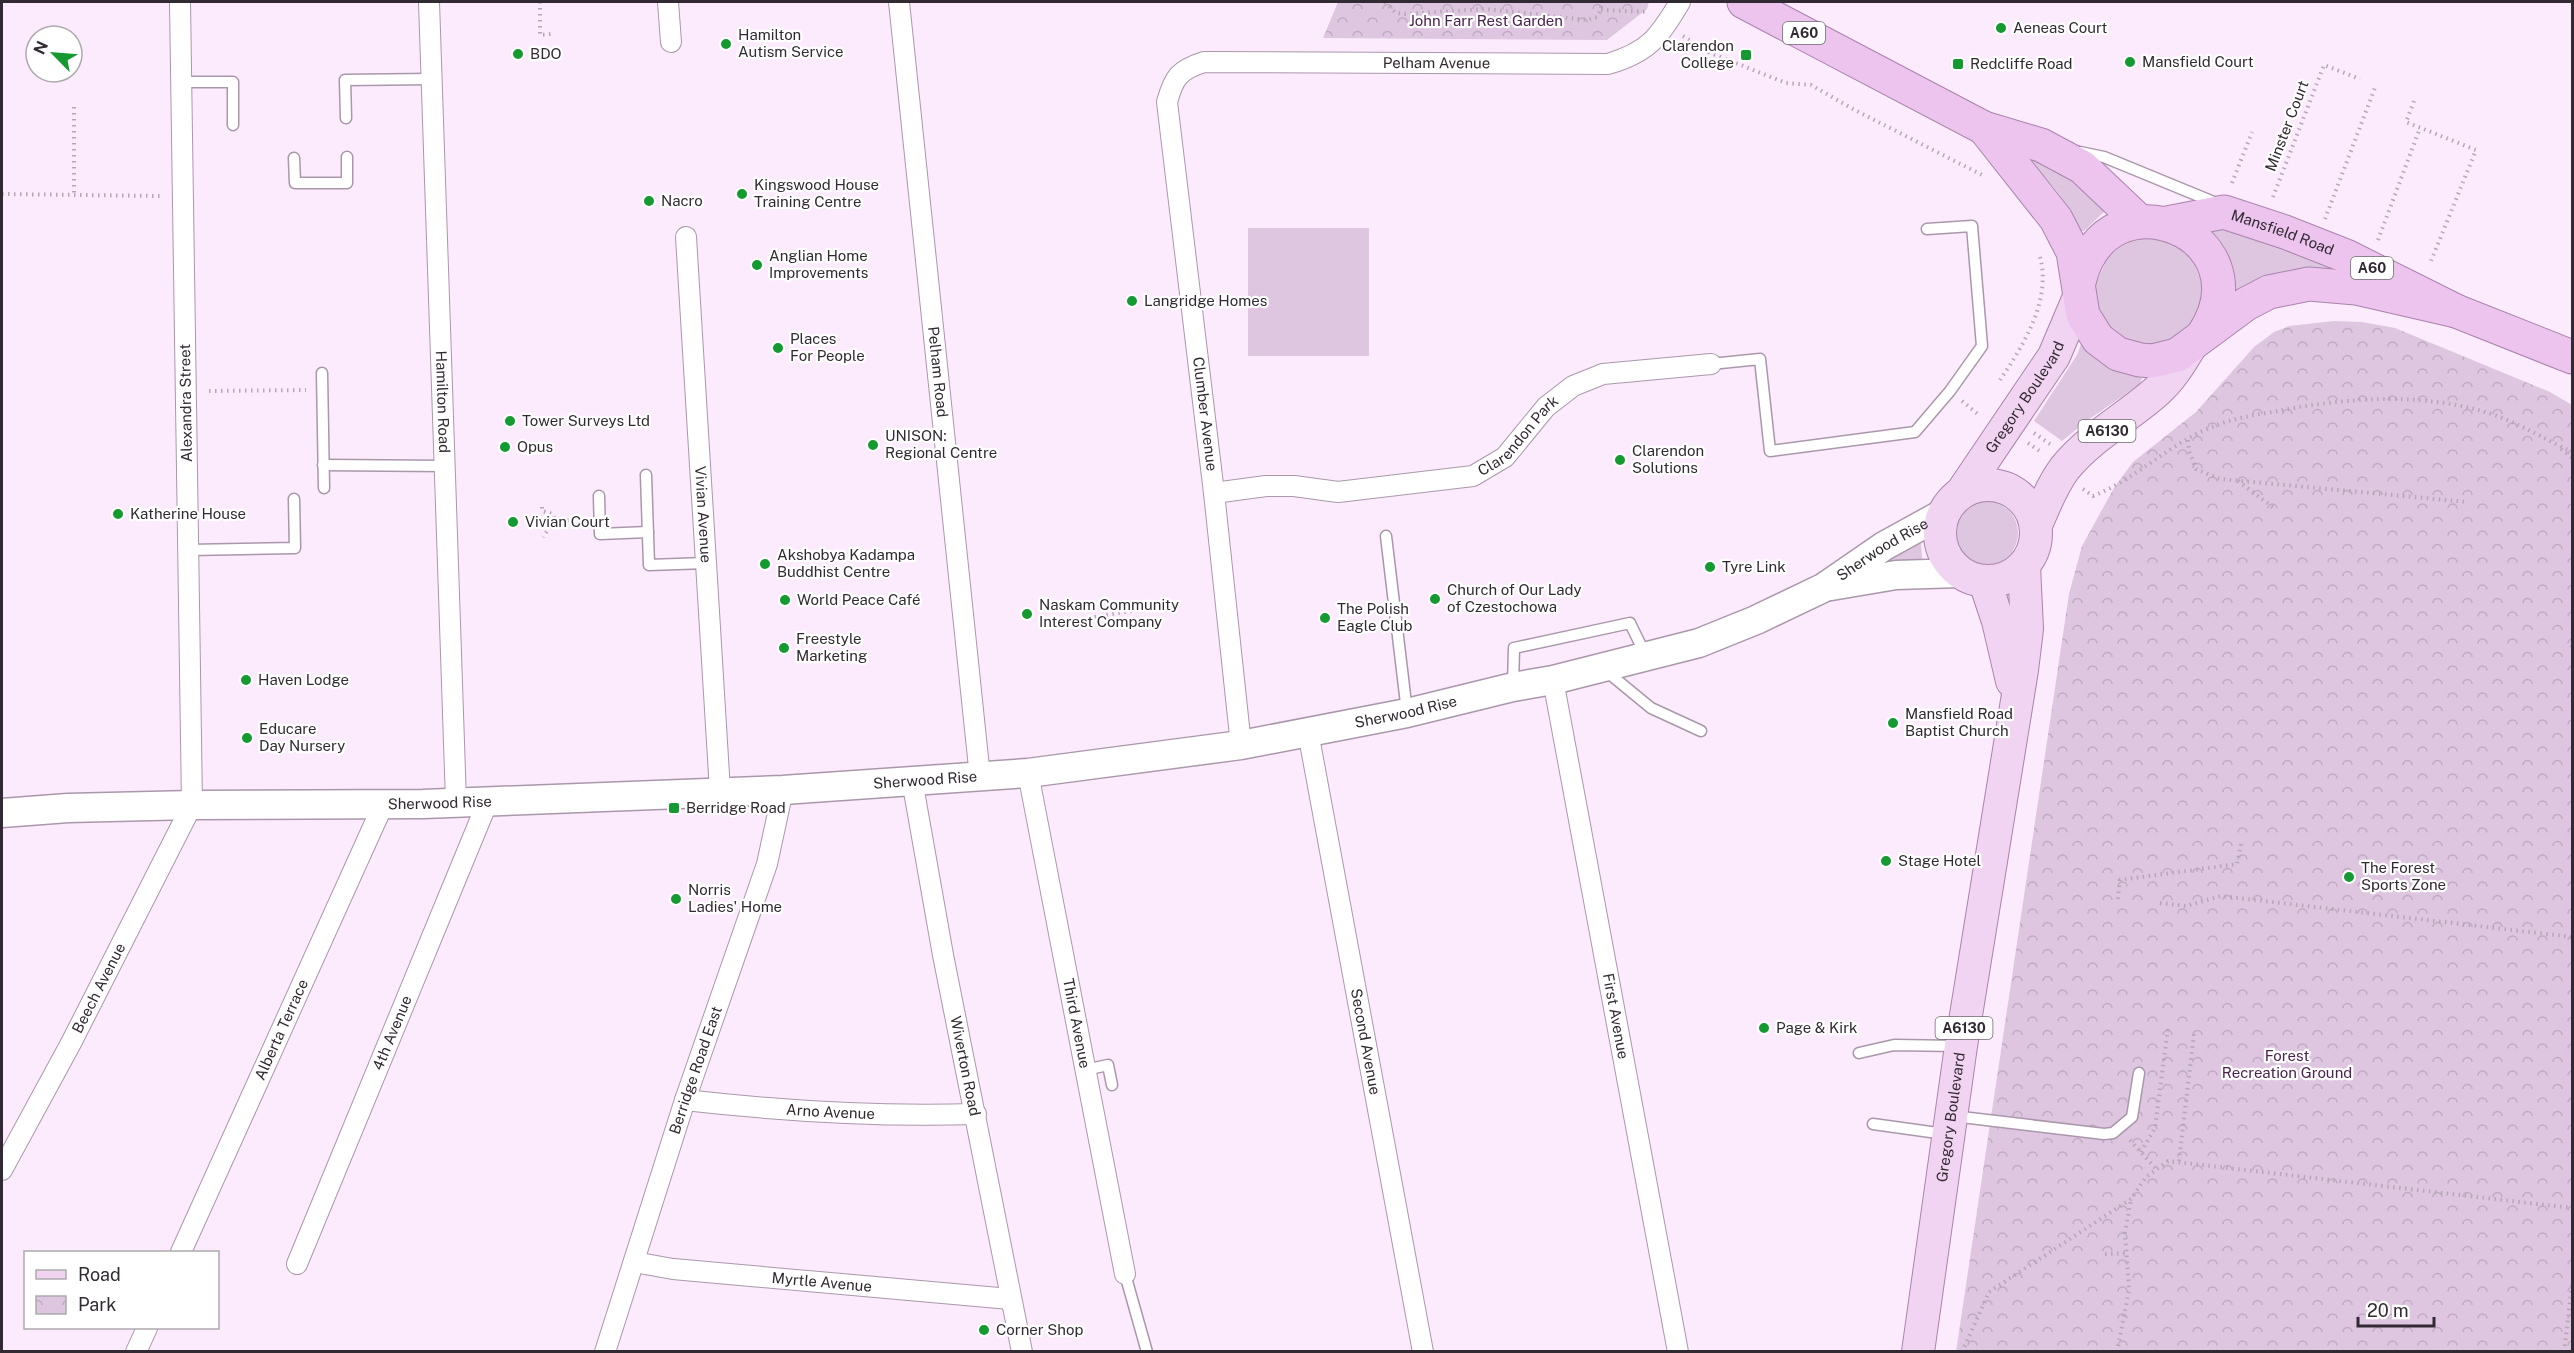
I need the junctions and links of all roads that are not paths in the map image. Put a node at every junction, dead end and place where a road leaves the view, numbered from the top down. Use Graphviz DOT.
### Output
graph roads {
  1 [pos="180,2"];
  2 [pos="429,2"];
  3 [pos="668,2"];
  4 [pos="899,2"];
  5 [pos="1680,2"];
  6 [pos="1744,2"];
  7 [pos="671,42"];
  8 [pos="431,79"];
  9 [pos="181,82"];
  10 [pos="1172,83"];
  11 [pos="346,118"];
  12 [pos="233,125"];
  13 [pos="1984,128"];
  14 [pos="2041,145"];
  15 [pos="347,157"];
  16 [pos="294,158"];
  17 [pos="2154,223"];
  18 [pos="1927,229"];
  19 [pos="2285,232"];
  20 [pos="686,237"];
  21 [pos="2079,290"];
  22 [pos="2456,311"];
  23 [pos="2197,341"];
  24 [pos="2572,357"];
  25 [pos="1710,364"];
  26 [pos="321,373"];
  27 [pos="323,465"];
  28 [pos="445,466"];
  29 [pos="646,475"];
  30 [pos="324,488"];
  31 [pos="1214,493"];
  32 [pos="599,496"];
  33 [pos="294,499"];
  34 [pos="1953,502"];
  35 [pos="2036,525"];
  36 [pos="648,532"];
  37 [pos="1386,536"];
  38 [pos="189,550"];
  39 [pos="706,563"];
  40 [pos="2024,566"];
  41 [pos="1972,577"];
  42 [pos="1823,588"];
  43 [pos="1647,657"];
  44 [pos="1604,668"];
  45 [pos="1553,680"];
  46 [pos="1513,687"];
  47 [pos="2016,706"];
  48 [pos="1407,712"];
  49 [pos="1701,731"];
  50 [pos="1308,732"];
  51 [pos="1241,745"];
  52 [pos="1028,773"];
  53 [pos="980,777"];
  54 [pos="912,780"];
  55 [pos="783,790"];
  56 [pos="720,791"];
  57 [pos="488,801"];
  58 [pos="456,802"];
  59 [pos="192,805"];
  60 [pos="382,805"];
  61 [pos="2,813"];
  62 [pos="1961,1046"];
  63 [pos="1859,1053"];
  64 [pos="1085,1070"];
  65 [pos="2139,1073"];
  66 [pos="1112,1085"];
  67 [pos="685,1100"];
  68 [pos="976,1114"];
  69 [pos="1873,1124"];
  70 [pos="1950,1125"];
  71 [pos="2,1170"];
  72 [pos="181,1251"];
  73 [pos="634,1262"];
  74 [pos="297,1264"];
  75 [pos="1125,1274"];
  76 [pos="1010,1299"];
  77 [pos="147,1329"];
  78 [pos="136,1352"];
  79 [pos="605,1352"];
  80 [pos="1022,1352"];
  81 [pos="1147,1352"];
  82 [pos="1423,1352"];
  83 [pos="1678,1352"];
  84 [pos="1918,1352"];
  1 -- 9 [label="street, Alexandra Street"];
  2 -- 8 [label="street, Hamilton Road"];
  3 -- 7 [label="street"];
  4 -- 53 [label="street, Pelham Road"];
  5 -- 10 [label="street, Pelham Avenue"];
  6 -- 13 [label="highway, Mansfield Road / A60"];
  8 -- 11 [label="lane"];
  8 -- 28 [label="street, Hamilton Road"];
  9 -- 12 [label="lane"];
  9 -- 38 [label="street, Alexandra Street"];
  10 -- 31 [label="street, Clumber Avenue"];
  13 -- 14 [label="highway, Mansfield Road / A60"];
  13 -- 21 [label="highway, Mansfield Road / A60"];
  14 -- 17 [label="highway, Mansfield Road / A60"];
  14 -- 19 [label="lane"];
  15 -- 16 [label="lane"];
  17 -- 19 [label="highway, Mansfield Road / A60"];
  17 -- 21 [label="highway, Mansfield Road"];
  17 -- 23 [label="highway, Mansfield Road"];
  18 -- 25 [label="lane"];
  19 -- 22 [label="highway, Mansfield Road / A60"];
  20 -- 39 [label="street, Vivian Avenue"];
  21 -- 23 [label="highway, Mansfield Road"];
  21 -- 34 [label="main road, Gregory Boulevard"];
  22 -- 23 [label="highway, Mansfield Road / A60"];
  22 -- 24 [label="highway, Mansfield Road / A60"];
  23 -- 35 [label="main road, Gregory Boulevard / A6130"];
  25 -- 31 [label="street, Clarendon Park"];
  26 -- 27 [label="lane"];
  27 -- 28 [label="lane"];
  27 -- 30 [label="lane"];
  28 -- 58 [label="street, Hamilton Road"];
  29 -- 36 [label="lane"];
  31 -- 51 [label="street, Clumber Avenue"];
  32 -- 36 [label="lane"];
  33 -- 38 [label="lane"];
  34 -- 35 [label="main road"];
  34 -- 41 [label="main road, Gregory Boulevard"];
  34 -- 42 [label="main road, Sherwood Rise"];
  35 -- 40 [label="main road, Gregory Boulevard"];
  36 -- 39 [label="lane"];
  37 -- 48 [label="lane"];
  38 -- 59 [label="street, Alexandra Street"];
  39 -- 56 [label="street, Vivian Avenue"];
  40 -- 41 [label="main road"];
  40 -- 47 [label="main road, Gregory Boulevard / A6130"];
  41 -- 42 [label="main road, Sherwood Rise"];
  41 -- 47 [label="main road, Gregory Boulevard / A6130"];
  42 -- 43 [label="main road, Sherwood Rise"];
  43 -- 44 [label="main road, Sherwood Rise"];
  43 -- 46 [label="lane"];
  44 -- 45 [label="main road, Sherwood Rise"];
  44 -- 49 [label="lane"];
  45 -- 46 [label="main road, Sherwood Rise"];
  45 -- 83 [label="street, First Avenue"];
  46 -- 48 [label="main road, Sherwood Rise"];
  47 -- 62 [label="main road, Gregory Boulevard / A6130"];
  48 -- 50 [label="main road, Sherwood Rise"];
  50 -- 51 [label="main road, Sherwood Rise"];
  50 -- 82 [label="street, Second Avenue"];
  51 -- 52 [label="main road, Sherwood Rise"];
  52 -- 53 [label="main road, Sherwood Rise"];
  52 -- 64 [label="street, Third Avenue"];
  53 -- 54 [label="main road, Sherwood Rise"];
  54 -- 55 [label="main road, Sherwood Rise"];
  54 -- 68 [label="street, Wiverton Road"];
  55 -- 56 [label="main road, Sherwood Rise"];
  55 -- 67 [label="street, Berridge Road East"];
  56 -- 57 [label="main road, Sherwood Rise"];
  57 -- 58 [label="main road, Sherwood Rise"];
  57 -- 74 [label="street, 4th Avenue"];
  58 -- 60 [label="main road, Sherwood Rise"];
  59 -- 60 [label="main road, Sherwood Rise"];
  59 -- 61 [label="main road, Sherwood Rise"];
  59 -- 71 [label="street, Beech Avenue"];
  60 -- 72 [label="street, Alberta Terrace"];
  62 -- 63 [label="lane"];
  62 -- 70 [label="main road, Gregory Boulevard / A6130"];
  64 -- 66 [label="lane"];
  64 -- 75 [label="street, Third Avenue"];
  65 -- 70 [label="lane"];
  67 -- 68 [label="street, Arno Avenue"];
  67 -- 73 [label="street, Berridge Road East"];
  68 -- 76 [label="street, Wiverton Road"];
  69 -- 70 [label="lane"];
  70 -- 84 [label="main road, Gregory Boulevard / A6130"];
  73 -- 76 [label="street, Myrtle Avenue"];
  73 -- 79 [label="street, Berridge Road East"];
  75 -- 81 [label="lane"];
  76 -- 80 [label="street, Wiverton Road"];
  77 -- 78 [label="street"];
}
